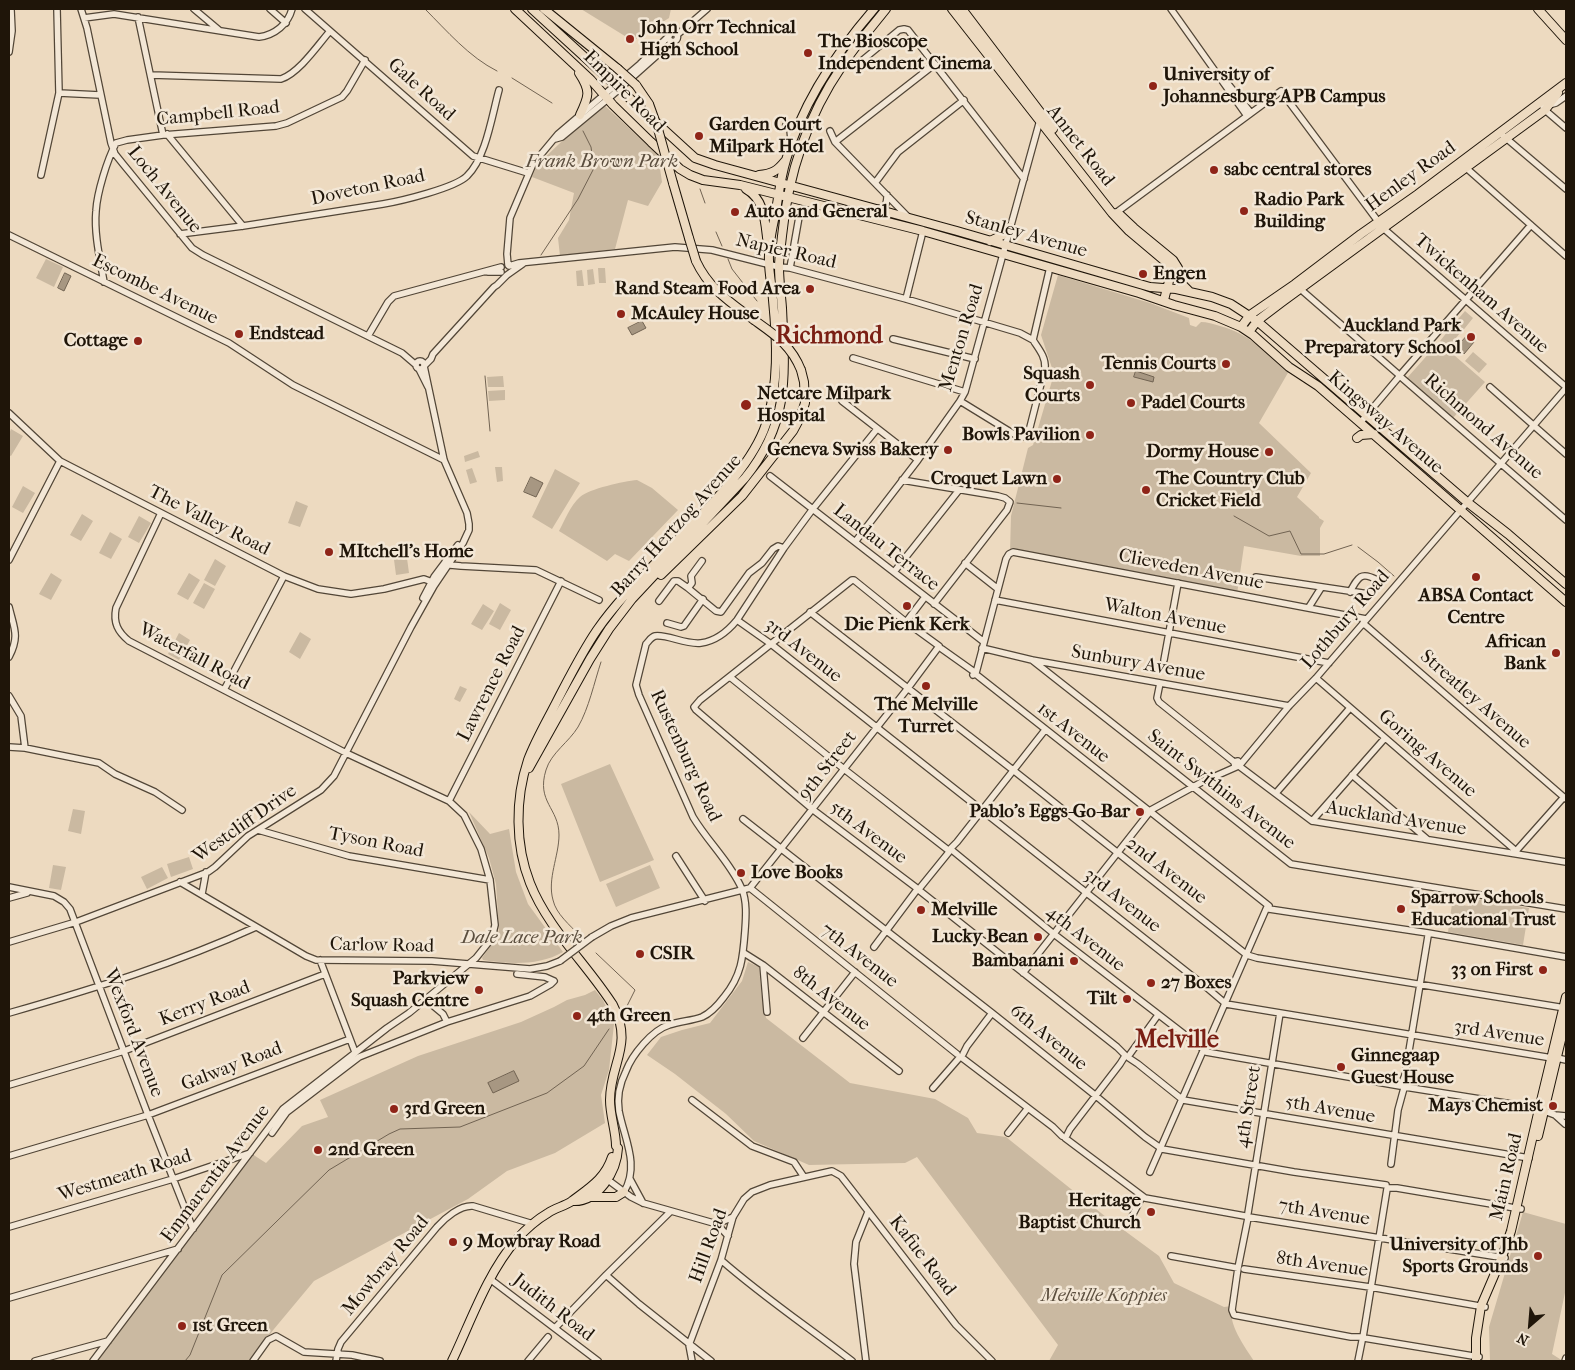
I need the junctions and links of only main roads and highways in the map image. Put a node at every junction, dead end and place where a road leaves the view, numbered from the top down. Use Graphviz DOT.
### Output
graph roads {
  1 [pos="516,9"];
  2 [pos="532,9"];
  3 [pos="544,9"];
  4 [pos="874,9"];
  5 [pos="886,9"];
  6 [pos="952,9"];
  7 [pos="962,9"];
  8 [pos="1538,9"];
  9 [pos="1566,40"];
  10 [pos="570,61"];
  11 [pos="1564,85"];
  12 [pos="1545,106"];
  13 [pos="580,115"];
  14 [pos="1042,119"];
  15 [pos="786,160"];
  16 [pos="1462,165"];
  17 [pos="755,176"];
  18 [pos="780,183"];
  19 [pos="740,185"];
  20 [pos="791,186"];
  21 [pos="779,195"];
  22 [pos="789,198"];
  23 [pos="1115,212"];
  24 [pos="909,218"];
  25 [pos="1010,227"];
  26 [pos="923,231"];
  27 [pos="990,241"];
  28 [pos="1003,250"];
  29 [pos="769,255"];
  30 [pos="1298,287"];
  31 [pos="1166,288"];
  32 [pos="1189,292"];
  33 [pos="1164,302"];
  34 [pos="1250,315"];
  35 [pos="1258,321"];
  36 [pos="1241,327"];
  37 [pos="1249,332"];
  38 [pos="1374,434"];
  39 [pos="1357,438"];
  40 [pos="1566,584"];
  41 [pos="1566,602"];
  42 [pos="624,608"];
  43 [pos="526,771"];
  44 [pos="1566,997"];
  45 [pos="1565,1008"];
  46 [pos="1566,1019"];
  47 [pos="1554,1058"];
  48 [pos="1542,1110"];
  49 [pos="605,1178"];
  50 [pos="624,1192"];
  51 [pos="587,1197"];
  52 [pos="572,1201"];
  53 [pos="1519,1208"];
  54 [pos="1478,1359"];
  55 [pos="452,1361"];
  1 -- 10 [label="main road, Empire Road"];
  2 -- 17 [label="main road, Empire Road"];
  3 -- 42 [label="main road, bridge"];
  4 -- 15 [label="main road, Barry Hertzog Avenue"];
  5 -- 20 [label="main road, Barry Hertzog Avenue"];
  6 -- 14 [label="main road, Annet Road"];
  7 -- 14 [label="main road, Annet Road"];
  8 -- 9 [label="main road"];
  10 -- 13 [label="main road"];
  10 -- 19 [label="main road, Empire Road"];
  11 -- 12 [label="main road, Henley Road"];
  12 -- 16 [label="main road, Henley Road"];
  12 -- 16 [label="main road, Henley Road"];
  14 -- 23 [label="main road, Annet Road"];
  15 -- 17 [label="main road"];
  15 -- 18 [label="main road, Barry Hertzog Avenue"];
  16 -- 30 [label="main road, Henley Road"];
  17 -- 18 [label="main road, Empire Road"];
  18 -- 20 [label="main road, Empire Road"];
  18 -- 21 [label="main road, Barry Hertzog Avenue"];
  19 -- 21 [label="main road, Empire Road"];
  19 -- 29 [label="main road"];
  20 -- 22 [label="main road, Barry Hertzog Avenue"];
  20 -- 24 [label="main road, Empire Road"];
  21 -- 22 [label="main road, Empire Road"];
  21 -- 29 [label="main road, Barry Hertzog Avenue"];
  22 -- 26 [label="main road, Empire Road"];
  22 -- 42 [label="main road, Barry Hertzog Avenue"];
  23 -- 31 [label="main road, Annet Road"];
  23 -- 32 [label="main road, Annet Road"];
  24 -- 27 [label="main road, Stanley Avenue"];
  25 -- 27 [label="main road"];
  26 -- 28 [label="main road, Stanley Avenue"];
  27 -- 28 [label="main road, Stanley Avenue"];
  28 -- 31 [label="main road, Stanley Avenue"];
  28 -- 33 [label="main road, Stanley Avenue"];
  29 -- 43 [label="main road, Barry Hertzog Avenue"];
  30 -- 34 [label="main road, Henley Road"];
  30 -- 35 [label="main road, Henley Road"];
  31 -- 32 [label="main road, Kingsway Avenue"];
  31 -- 33 [label="main road, Annet Road"];
  32 -- 34 [label="main road, Kingsway Avenue"];
  33 -- 36 [label="main road, Kingsway Avenue"];
  34 -- 35 [label="main road, Kingsway Avenue"];
  34 -- 36 [label="main road, Henley Road"];
  35 -- 37 [label="main road, Henley Road"];
  35 -- 40 [label="main road, Kingsway Avenue"];
  36 -- 37 [label="main road, Kingsway Avenue"];
  37 -- 38 [label="main road, Kingsway Avenue"];
  38 -- 39 [label="main road"];
  38 -- 41 [label="main road, Kingsway Avenue"];
  42 -- 43 [label="main road, Barry Hertzog Avenue"];
  43 -- 49 [label="main road, Barry Hertzog Avenue"];
  44 -- 45 [label="main road, Main Road"];
  45 -- 47 [label="main road, Main Road"];
  46 -- 47 [label="main road, Main Road"];
  47 -- 48 [label="main road, Main Road"];
  48 -- 53 [label="main road, Main Road"];
  48 -- 53 [label="main road, Main Road"];
  49 -- 51 [label="main road, Barry Hertzog Avenue"];
  49 -- 52 [label="main road, Barry Hertzog Avenue"];
  50 -- 51 [label="main road"];
  51 -- 52 [label="main road, Barry Hertzog Avenue"];
  52 -- 55 [label="main road, Barry Hertzog Avenue"];
  53 -- 54 [label="main road, Main Road"];
}
